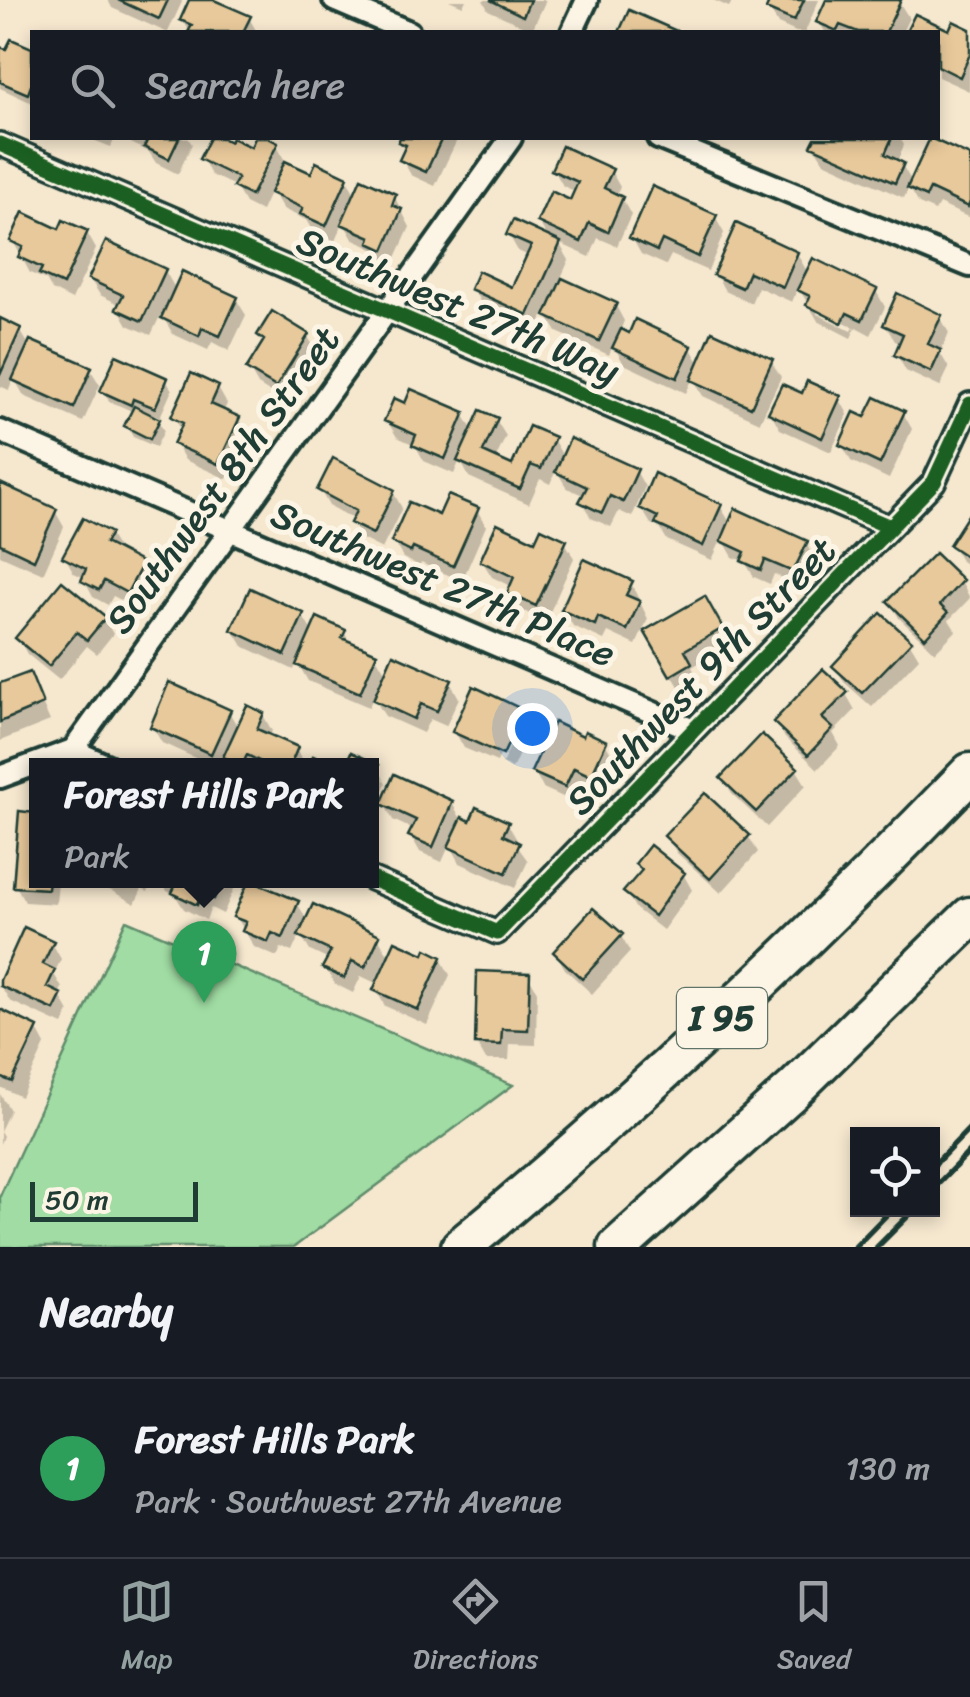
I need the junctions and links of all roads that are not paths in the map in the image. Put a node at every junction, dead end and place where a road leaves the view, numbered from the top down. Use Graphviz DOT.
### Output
graph roads {
  1 [pos="334,0"];
  2 [pos="588,0"];
  3 [pos="404,30"];
  4 [pos="573,30"];
  5 [pos="510,140"];
  6 [pos="663,140"];
  7 [pos="0,144"];
  8 [pos="970,266"];
  9 [pos="387,310"];
  10 [pos="970,404"];
  11 [pos="0,431"];
  12 [pos="890,528"];
  13 [pos="230,530"];
  14 [pos="693,730"];
  15 [pos="73,750"];
  16 [pos="51,758"];
  17 [pos="90,758"];
  18 [pos="29,766"];
  19 [pos="970,773"];
  20 [pos="0,777"];
  21 [pos="379,882"];
  22 [pos="970,917"];
  23 [pos="460,1247"];
  24 [pos="618,1247"];
  1 -- 3 [label="street"];
  2 -- 4 [label="street"];
  5 -- 9 [label="street, Southwest 8th Street"];
  6 -- 8 [label="street"];
  7 -- 9 [label="street, Southwest 27th Way"];
  9 -- 12 [label="street, Southwest 27th Way"];
  9 -- 13 [label="street, Southwest 8th Street"];
  10 -- 12 [label="street, Southwest 9th Street"];
  11 -- 13 [label="street, Southwest 27th Place"];
  12 -- 14 [label="street, Southwest 9th Street"];
  13 -- 14 [label="street, Southwest 27th Place"];
  13 -- 15 [label="street, Southwest 8th Street"];
  14 -- 21 [label="street, Southwest 9th Street"];
  15 -- 16 [label="street"];
  15 -- 17 [label="street"];
  18 -- 20 [label="street"];
  19 -- 23 [label="highway, I 95"];
  22 -- 24 [label="highway, I 95"];
}
